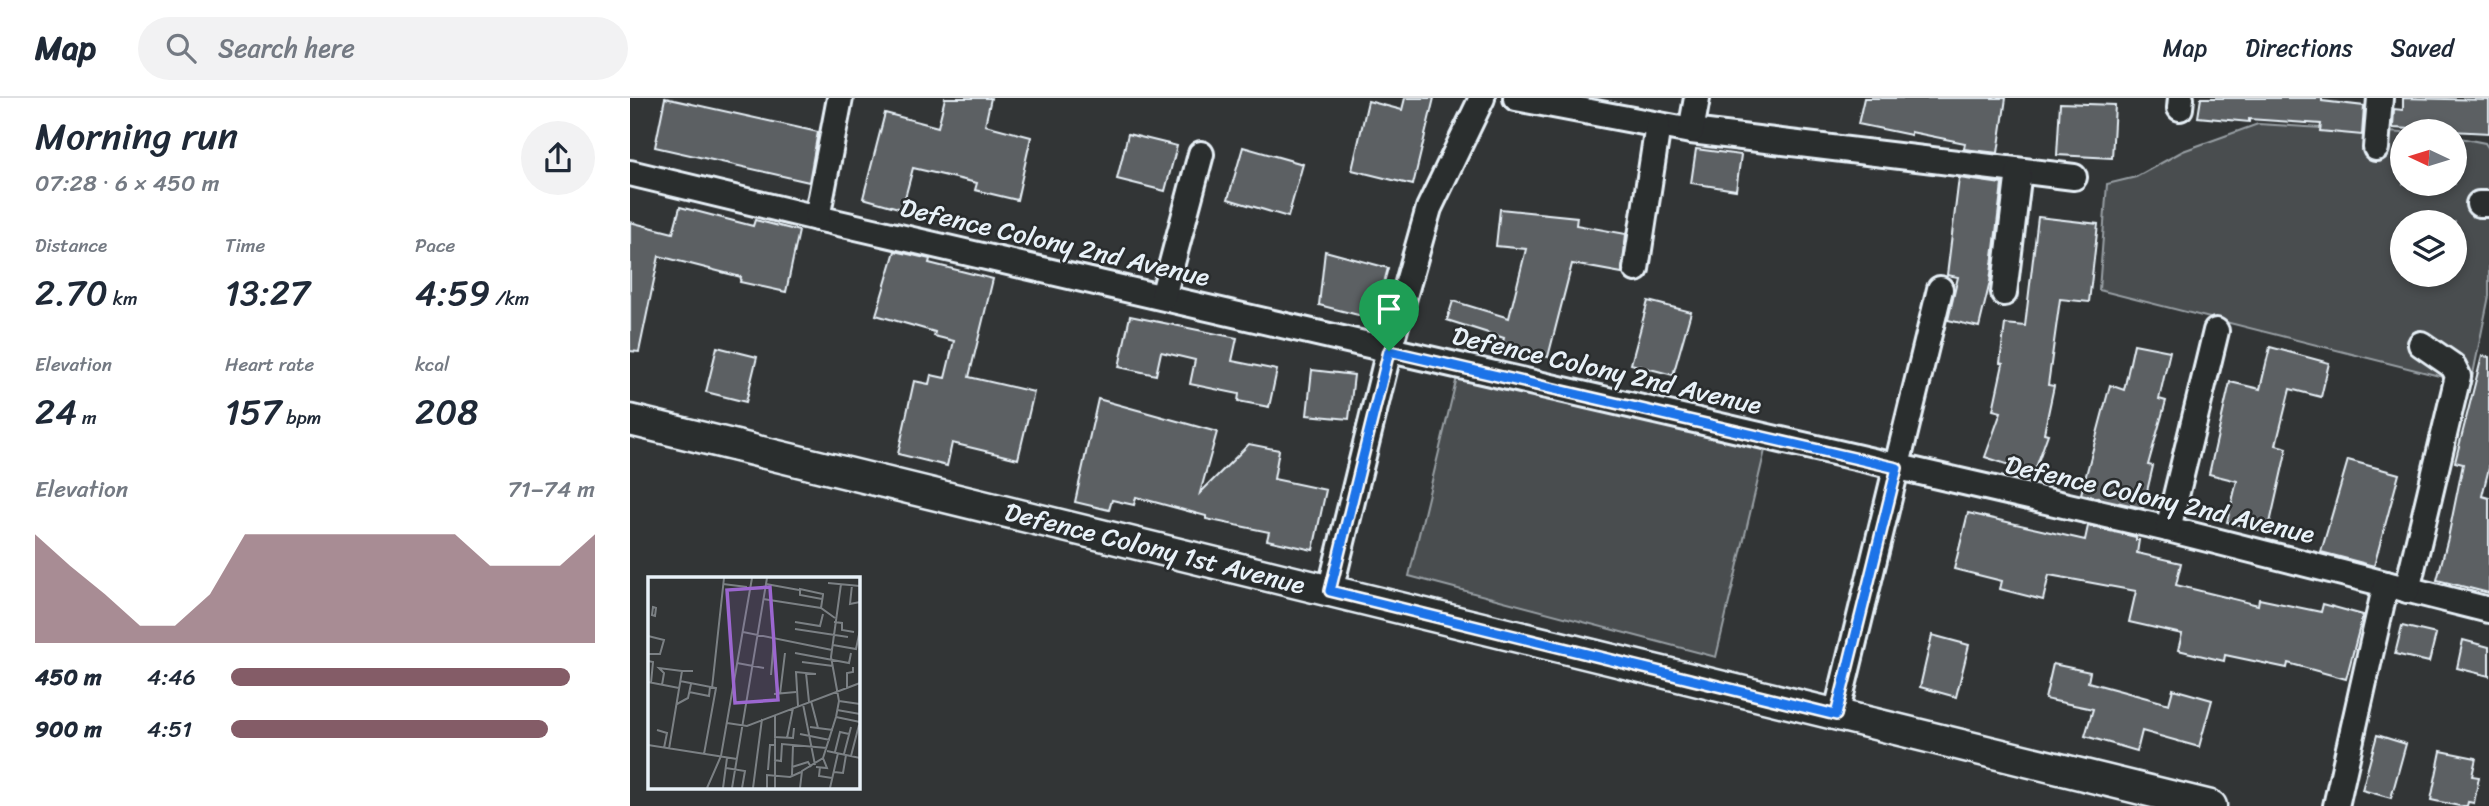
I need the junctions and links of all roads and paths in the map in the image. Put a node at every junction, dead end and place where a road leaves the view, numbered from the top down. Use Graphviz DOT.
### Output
graph roads {
  1 [pos="840,98"];
  2 [pos="1482,98"];
  3 [pos="1516,98"];
  4 [pos="1698,98"];
  5 [pos="2380,98"];
  6 [pos="1658,125"];
  7 [pos="1691,131"];
  8 [pos="2376,148"];
  9 [pos="1201,154"];
  10 [pos="2019,171"];
  11 [pos="630,173"];
  12 [pos="2074,177"];
  13 [pos="817,218"];
  14 [pos="1636,269"];
  15 [pos="1940,289"];
  16 [pos="2004,293"];
  17 [pos="1163,298"];
  18 [pos="2216,331"];
  19 [pos="2421,345"];
  20 [pos="1389,351"];
  21 [pos="630,420"];
  22 [pos="1897,468"];
  23 [pos="2168,529"];
  24 [pos="2397,587"];
  25 [pos="1330,591"];
  26 [pos="2489,610"];
  27 [pos="1836,715"];
  28 [pos="2211,806"];
  29 [pos="2336,806"];
  1 -- 13 [label="street"];
  2 -- 20 [label="street"];
  3 -- 6 [label="street"];
  4 -- 7 [label="street"];
  5 -- 8 [label="street"];
  6 -- 7 [label="street"];
  6 -- 14 [label="street"];
  7 -- 10 [label="street"];
  9 -- 17 [label="street"];
  10 -- 12 [label="street"];
  10 -- 16 [label="street"];
  11 -- 13 [label="street, Defence Colony 2nd Avenue"];
  13 -- 17 [label="street, Defence Colony 2nd Avenue"];
  15 -- 22 [label="street"];
  17 -- 20 [label="street, Defence Colony 2nd Avenue"];
  18 -- 23 [label="street"];
  19 -- 24 [label="street"];
  20 -- 22 [label="street, Defence Colony 2nd Avenue"];
  20 -- 25 [label="street"];
  21 -- 25 [label="street, Defence Colony 1st Avenue"];
  22 -- 23 [label="street, Defence Colony 2nd Avenue"];
  22 -- 27 [label="street"];
  23 -- 24 [label="street, Defence Colony 2nd Avenue"];
  24 -- 26 [label="street, Defence Colony 2nd Avenue"];
  24 -- 29 [label="street"];
  25 -- 27 [label="street, Defence Colony 1st Avenue"];
  27 -- 28 [label="street, Defence Colony 1st Avenue"];
}
